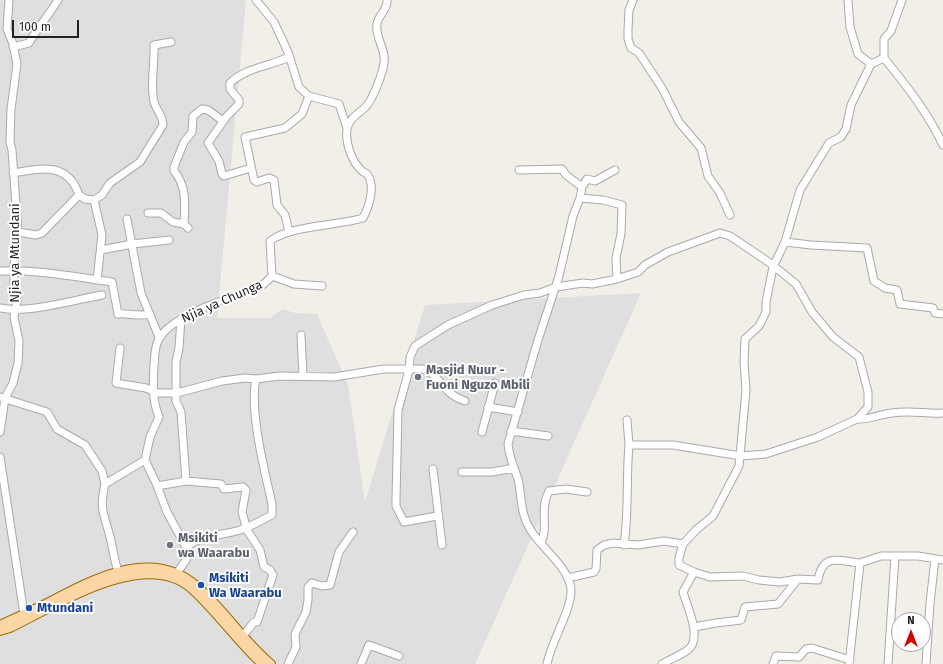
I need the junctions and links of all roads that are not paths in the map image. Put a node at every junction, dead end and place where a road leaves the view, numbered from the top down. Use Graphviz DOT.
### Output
graph roads {
  1 [pos="9,0"];
  2 [pos="58,0"];
  3 [pos="256,0"];
  4 [pos="387,0"];
  5 [pos="633,0"];
  6 [pos="848,0"];
  7 [pos="902,0"];
  8 [pos="171,42"];
  9 [pos="13,47"];
  10 [pos="289,57"];
  11 [pos="884,58"];
  12 [pos="871,64"];
  13 [pos="309,96"];
  14 [pos="223,122"];
  15 [pos="347,128"];
  16 [pos="943,145"];
  17 [pos="251,168"];
  18 [pos="519,170"];
  19 [pos="615,170"];
  20 [pos="13,173"];
  21 [pos="582,188"];
  22 [pos="79,195"];
  23 [pos="580,198"];
  24 [pos="94,200"];
  25 [pos="148,213"];
  26 [pos="730,215"];
  27 [pos="127,219"];
  28 [pos="18,232"];
  29 [pos="289,232"];
  30 [pos="169,240"];
  31 [pos="785,242"];
  32 [pos="132,244"];
  33 [pos="101,250"];
  34 [pos="773,267"];
  35 [pos="14,270"];
  36 [pos="0,271"];
  37 [pos="272,276"];
  38 [pos="617,279"];
  39 [pos="98,280"];
  40 [pos="322,286"];
  41 [pos="556,287"];
  42 [pos="102,295"];
  43 [pos="0,308"];
  44 [pos="16,310"];
  45 [pos="150,314"];
  46 [pos="943,314"];
  47 [pos="181,319"];
  48 [pos="301,335"];
  49 [pos="159,337"];
  50 [pos="120,348"];
  51 [pos="409,370"];
  52 [pos="303,376"];
  53 [pos="256,379"];
  54 [pos="495,383"];
  55 [pos="153,390"];
  56 [pos="177,393"];
  57 [pos="2,398"];
  58 [pos="465,401"];
  59 [pos="488,407"];
  60 [pos="518,412"];
  61 [pos="943,413"];
  62 [pos="857,419"];
  63 [pos="627,420"];
  64 [pos="511,431"];
  65 [pos="0,432"];
  66 [pos="482,432"];
  67 [pos="548,436"];
  68 [pos="628,445"];
  69 [pos="741,456"];
  70 [pos="0,457"];
  71 [pos="145,460"];
  72 [pos="514,468"];
  73 [pos="433,470"];
  74 [pos="462,472"];
  75 [pos="186,481"];
  76 [pos="105,484"];
  77 [pos="157,486"];
  78 [pos="587,492"];
  79 [pos="3,501"];
  80 [pos="437,516"];
  81 [pos="246,528"];
  82 [pos="353,532"];
  83 [pos="541,542"];
  84 [pos="683,544"];
  85 [pos="442,545"];
  86 [pos="624,545"];
  87 [pos="186,547"];
  88 [pos="895,556"];
  89 [pos="935,559"];
  90 [pos="943,560"];
  91 [pos="860,564"];
  92 [pos="118,571"];
  93 [pos="694,572"];
  94 [pos="177,573"];
  95 [pos="568,578"];
  96 [pos="798,579"];
  97 [pos="24,614"];
  98 [pos="0,625"];
  99 [pos="694,627"];
  100 [pos="0,631"];
  101 [pos="243,636"];
  102 [pos="399,656"];
  103 [pos="850,662"];
  104 [pos="262,664"];
  105 [pos="271,664"];
  106 [pos="288,664"];
  107 [pos="361,664"];
  108 [pos="547,664"];
  109 [pos="662,664"];
  110 [pos="773,664"];
  111 [pos="888,664"];
  112 [pos="926,664"];
  1 -- 9 [label="street, Njia ya Mtundani"];
  2 -- 9 [label="street"];
  3 -- 10 [label="street"];
  4 -- 15 [label="street"];
  5 -- 26 [label="street"];
  6 -- 12 [label="street"];
  7 -- 11 [label="street"];
  8 -- 24 [label="street"];
  9 -- 20 [label="street, Njia ya Mtundani"];
  10 -- 13 [label="street"];
  10 -- 14 [label="street"];
  11 -- 12 [label="street"];
  11 -- 16 [label="street"];
  12 -- 31 [label="street"];
  13 -- 15 [label="street"];
  13 -- 17 [label="street"];
  14 -- 17 [label="street"];
  14 -- 25 [label="street"];
  15 -- 29 [label="street, Njia ya Chunga"];
  17 -- 29 [label="street"];
  18 -- 21 [label="street"];
  19 -- 21 [label="street"];
  20 -- 22 [label="street"];
  20 -- 28 [label="street, Njia ya Mtundani"];
  21 -- 23 [label="street"];
  22 -- 24 [label="street"];
  22 -- 28 [label="street"];
  23 -- 38 [label="street"];
  23 -- 41 [label="street"];
  24 -- 33 [label="street"];
  27 -- 32 [label="street"];
  28 -- 35 [label="street, Njia ya Mtundani"];
  29 -- 37 [label="street, Njia ya Chunga"];
  30 -- 32 [label="street"];
  31 -- 34 [label="street"];
  31 -- 46 [label="street"];
  32 -- 33 [label="street"];
  32 -- 45 [label="street"];
  33 -- 39 [label="street"];
  34 -- 38 [label="street"];
  34 -- 62 [label="street"];
  34 -- 69 [label="street"];
  35 -- 36 [label="street"];
  35 -- 39 [label="street"];
  35 -- 44 [label="street, Njia ya Mtundani"];
  37 -- 40 [label="street"];
  37 -- 47 [label="street, Njia ya Chunga"];
  38 -- 41 [label="street"];
  39 -- 45 [label="street"];
  41 -- 51 [label="street"];
  41 -- 60 [label="street"];
  42 -- 44 [label="street"];
  43 -- 44 [label="street"];
  44 -- 57 [label="street, Njia ya Mtundani"];
  45 -- 49 [label="street"];
  47 -- 49 [label="street, Njia ya Chunga"];
  47 -- 56 [label="street"];
  48 -- 52 [label="street"];
  49 -- 55 [label="street"];
  50 -- 55 [label="street"];
  51 -- 52 [label="street"];
  51 -- 58 [label="street"];
  51 -- 80 [label="street"];
  52 -- 53 [label="street"];
  53 -- 56 [label="street"];
  53 -- 81 [label="street"];
  54 -- 59 [label="street"];
  55 -- 56 [label="street"];
  55 -- 71 [label="street"];
  56 -- 75 [label="street"];
  57 -- 65 [label="street, Njia ya Mtundani"];
  57 -- 76 [label="street"];
  59 -- 60 [label="street"];
  59 -- 66 [label="street"];
  60 -- 64 [label="street"];
  61 -- 62 [label="street"];
  62 -- 69 [label="street"];
  63 -- 68 [label="street"];
  64 -- 67 [label="street"];
  64 -- 72 [label="street"];
  68 -- 69 [label="street"];
  68 -- 86 [label="street"];
  69 -- 84 [label="street"];
  70 -- 79 [label="street"];
  71 -- 76 [label="street"];
  71 -- 77 [label="street"];
  72 -- 74 [label="street"];
  72 -- 83 [label="street"];
  73 -- 80 [label="street"];
  75 -- 77 [label="street"];
  75 -- 81 [label="street"];
  76 -- 92 [label="street"];
  77 -- 87 [label="street"];
  78 -- 83 [label="street"];
  79 -- 97 [label="street"];
  80 -- 85 [label="street"];
  81 -- 87 [label="street"];
  81 -- 101 [label="street"];
  82 -- 106 [label="street"];
  83 -- 95 [label="street"];
  84 -- 86 [label="street"];
  84 -- 93 [label="street"];
  86 -- 95 [label="street"];
  87 -- 94 [label="street"];
  88 -- 89 [label="street"];
  88 -- 91 [label="street"];
  88 -- 111 [label="street"];
  89 -- 90 [label="street"];
  89 -- 112 [label="street"];
  91 -- 96 [label="street"];
  91 -- 103 [label="street"];
  92 -- 94 [label="main road"];
  92 -- 97 [label="main road"];
  93 -- 96 [label="street"];
  93 -- 99 [label="street"];
  94 -- 101 [label="main road"];
  95 -- 108 [label="street"];
  96 -- 99 [label="street"];
  97 -- 98 [label="main road"];
  99 -- 109 [label="street"];
  100 -- 104 [label="main road"];
  101 -- 105 [label="main road"];
  102 -- 107 [label="street"];
  103 -- 110 [label="street"];
}
